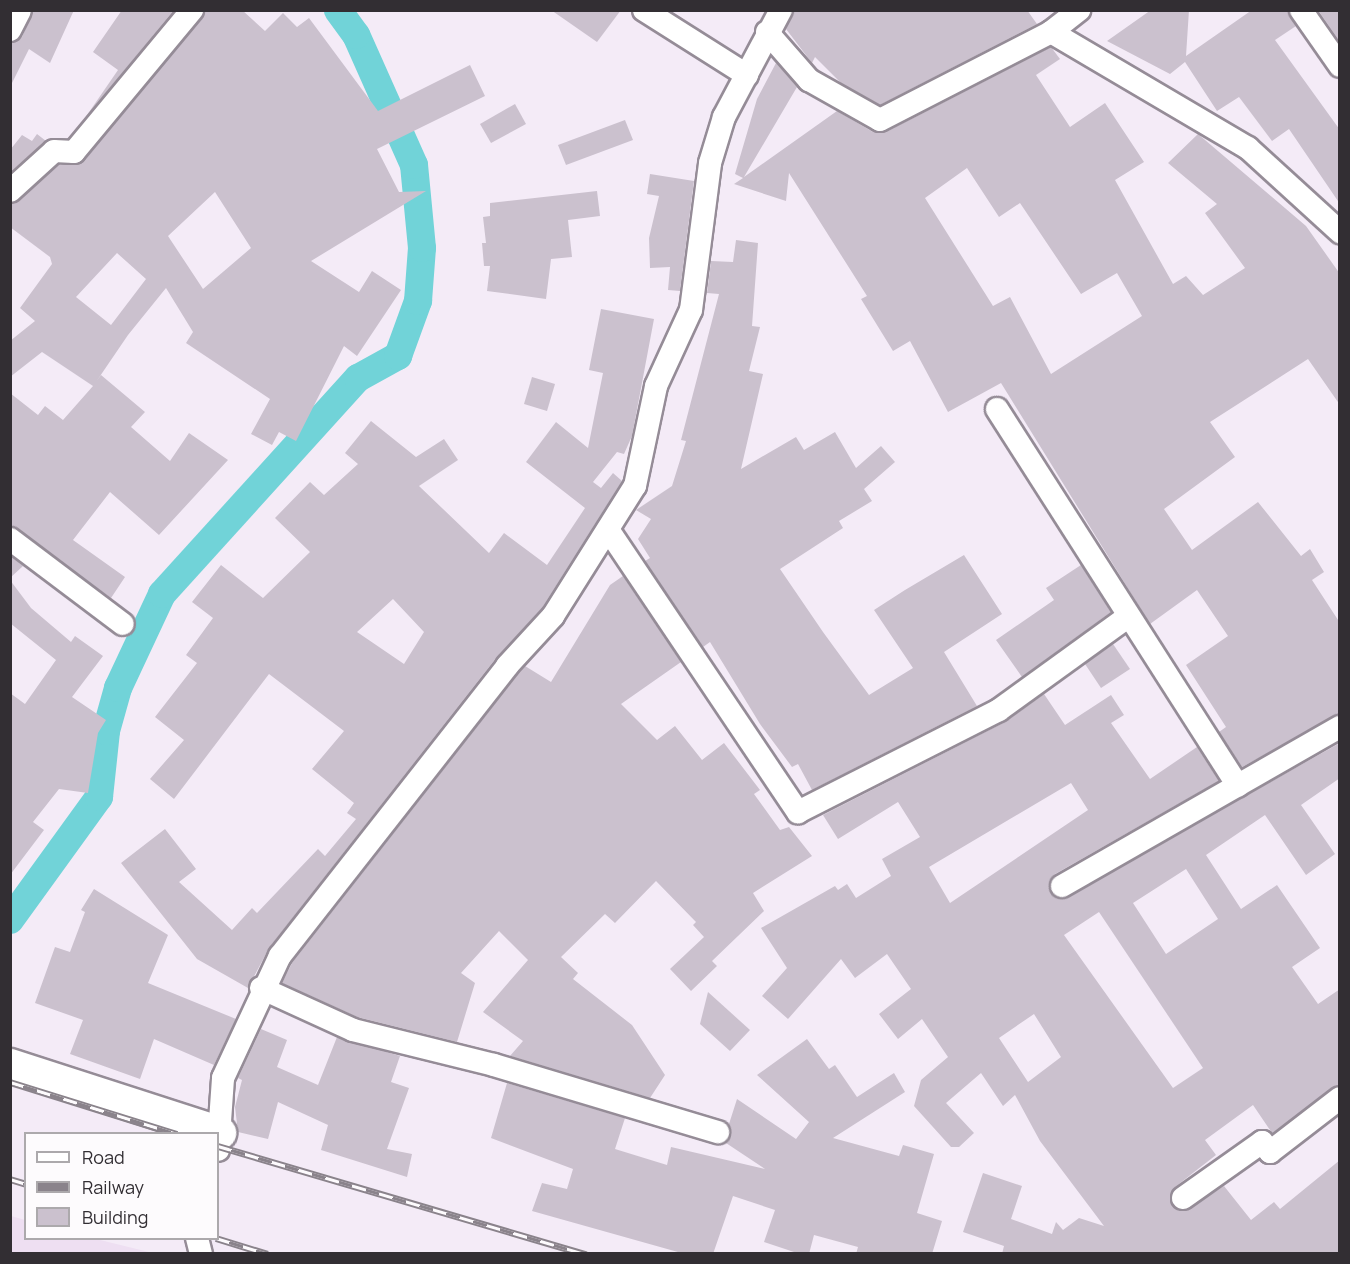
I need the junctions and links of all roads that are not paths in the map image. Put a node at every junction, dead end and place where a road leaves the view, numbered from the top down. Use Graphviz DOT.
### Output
graph roads {
  1 [pos="20,10"];
  2 [pos="192,10"];
  3 [pos="644,10"];
  4 [pos="781,10"];
  5 [pos="1078,10"];
  6 [pos="1301,10"];
  7 [pos="10,30"];
  8 [pos="767,32"];
  9 [pos="1051,32"];
  10 [pos="1340,66"];
  11 [pos="747,75"];
  12 [pos="10,191"];
  13 [pos="1340,232"];
  14 [pos="997,409"];
  15 [pos="609,531"];
  16 [pos="10,538"];
  17 [pos="1129,616"];
  18 [pos="123,624"];
  19 [pos="1340,727"];
  20 [pos="1238,786"];
  21 [pos="1062,886"];
  22 [pos="261,988"];
  23 [pos="10,1065"];
  24 [pos="1340,1098"];
  25 [pos="192,1132"];
  26 [pos="718,1132"];
  27 [pos="219,1142"];
  28 [pos="1183,1198"];
  1 -- 7 [label="street"];
  2 -- 12 [label="street"];
  3 -- 11 [label="street"];
  4 -- 8 [label="street"];
  5 -- 9 [label="street"];
  6 -- 10 [label="street"];
  8 -- 9 [label="street"];
  8 -- 11 [label="street"];
  9 -- 13 [label="street"];
  11 -- 15 [label="street"];
  14 -- 17 [label="street"];
  15 -- 17 [label="street"];
  15 -- 22 [label="street"];
  16 -- 18 [label="street"];
  17 -- 20 [label="street"];
  19 -- 20 [label="street"];
  20 -- 21 [label="street"];
  22 -- 26 [label="street"];
  22 -- 27 [label="street"];
  23 -- 25 [label="street"];
  24 -- 28 [label="street"];
}
